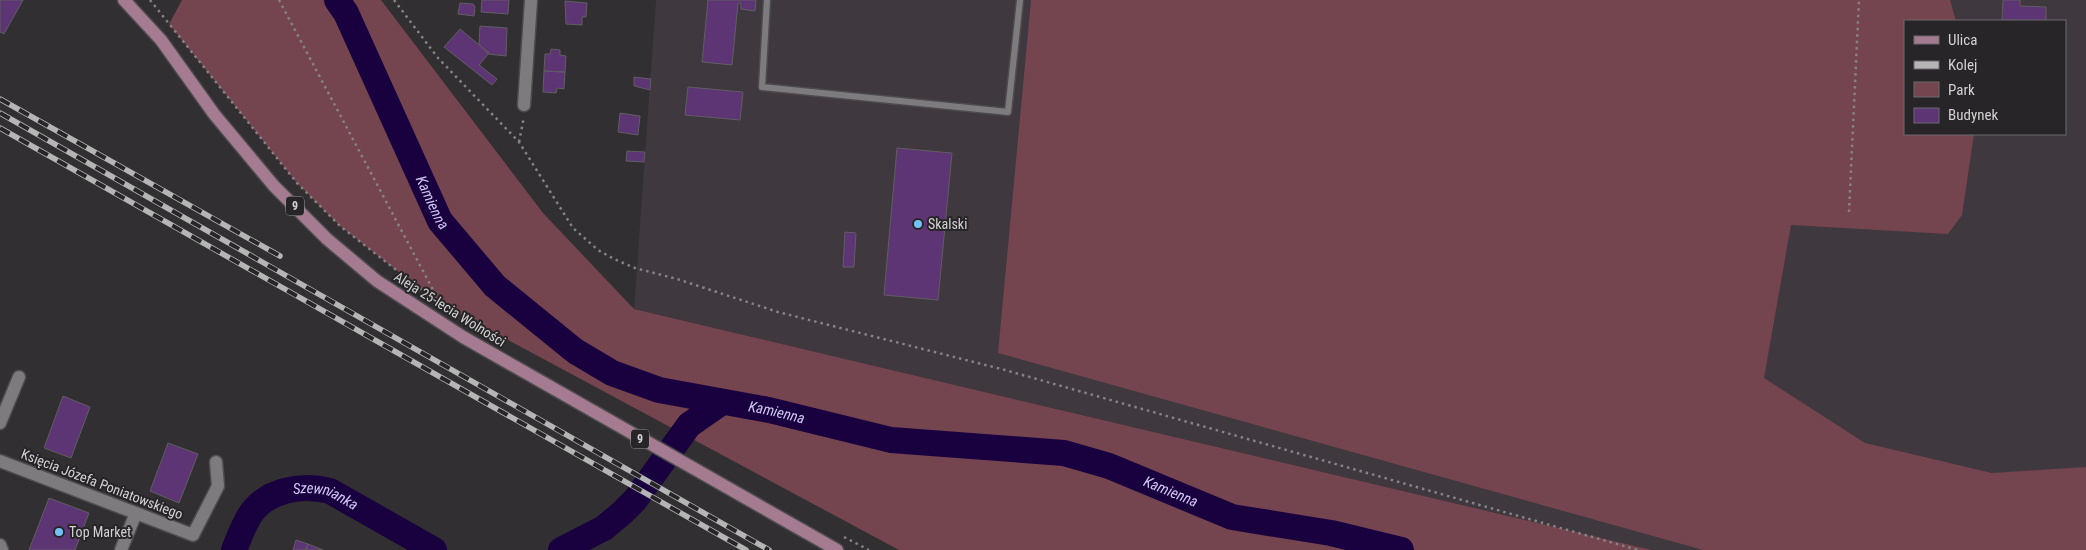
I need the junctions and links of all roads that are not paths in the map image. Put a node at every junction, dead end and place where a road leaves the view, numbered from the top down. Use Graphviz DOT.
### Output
graph roads {
  1 [pos="124,0"];
  2 [pos="531,0"];
  3 [pos="767,0"];
  4 [pos="1020,0"];
  5 [pos="524,105"];
  6 [pos="19,377"];
  7 [pos="0,423"];
  8 [pos="0,461"];
  9 [pos="216,462"];
  10 [pos="136,513"];
  11 [pos="0,545"];
  12 [pos="2,550"];
  13 [pos="121,550"];
  14 [pos="837,550"];
  1 -- 14 [label="main road, Aleja 25-lecia Wolności / 9"];
  2 -- 5 [label="street"];
  3 -- 4 [label="lane"];
  6 -- 7 [label="street"];
  8 -- 10 [label="street, Księcia Józefa Poniatowskiego"];
  9 -- 10 [label="street, Księcia Józefa Poniatowskiego"];
  10 -- 13 [label="street"];
  11 -- 12 [label="street"];
}
